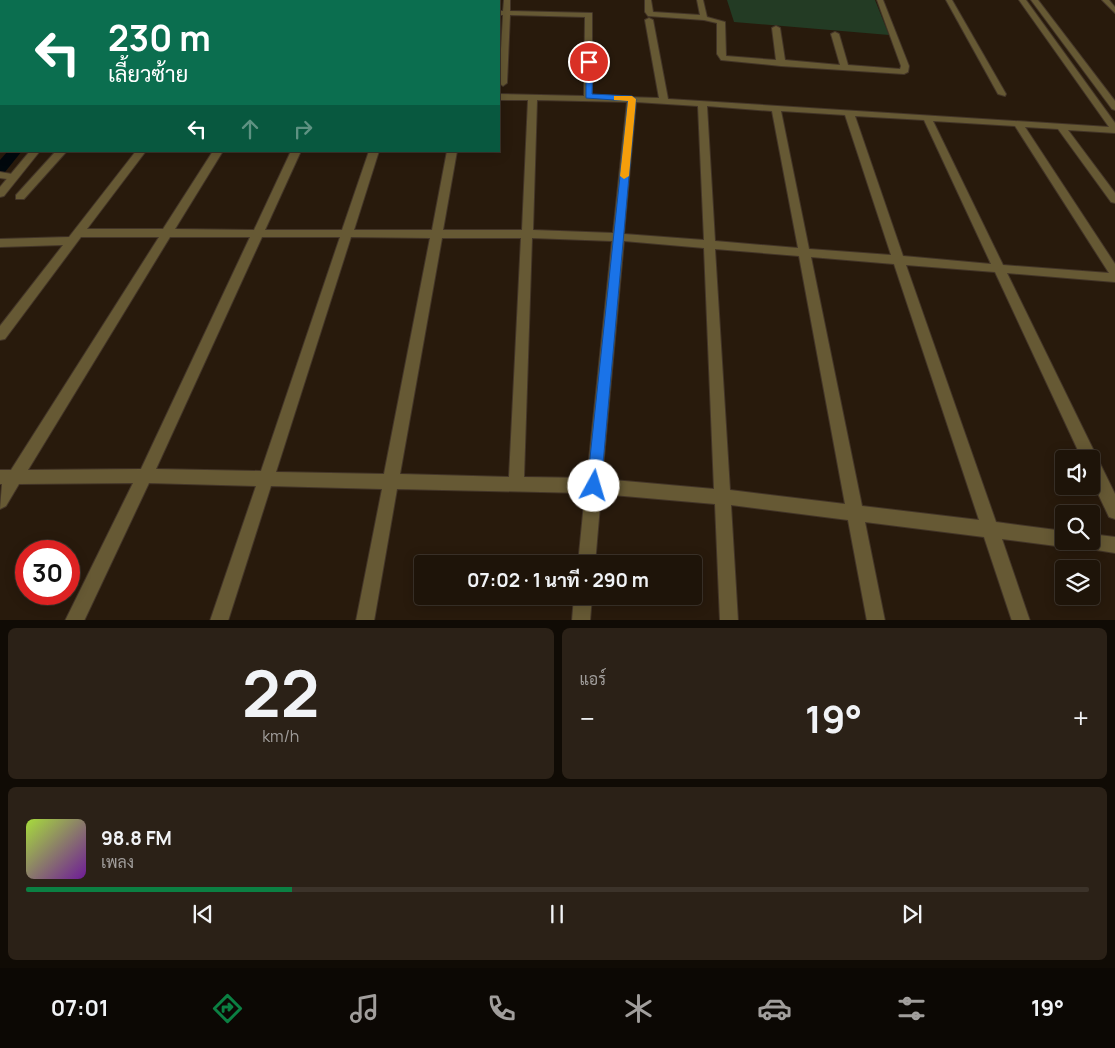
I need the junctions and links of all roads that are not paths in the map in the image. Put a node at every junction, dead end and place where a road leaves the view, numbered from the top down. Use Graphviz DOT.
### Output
graph roads {
  1 [pos="507,0"];
  2 [pos="648,0"];
  3 [pos="700,0"];
  4 [pos="880,0"];
  5 [pos="949,0"];
  6 [pos="1022,0"];
  7 [pos="1034,0"];
  8 [pos="1105,0"];
  9 [pos="1115,11"];
  10 [pos="503,13"];
  11 [pos="704,18"];
  12 [pos="649,20"];
  13 [pos="776,28"];
  14 [pos="835,34"];
  15 [pos="781,64"];
  16 [pos="845,68"];
  17 [pos="503,83"];
  18 [pos="1002,94"];
  19 [pos="500,96"];
  20 [pos="533,96"];
  21 [pos="588,97"];
  22 [pos="632,99"];
  23 [pos="664,101"];
  24 [pos="702,103"];
  25 [pos="1115,107"];
  26 [pos="776,108"];
  27 [pos="848,113"];
  28 [pos="926,118"];
  29 [pos="1018,124"];
  30 [pos="1060,127"];
  31 [pos="1115,130"];
  32 [pos="34,152"];
  33 [pos="61,152"];
  34 [pos="140,152"];
  35 [pos="217,152"];
  36 [pos="296,152"];
  37 [pos="374,152"];
  38 [pos="452,152"];
  39 [pos="6,176"];
  40 [pos="0,194"];
  41 [pos="20,197"];
  42 [pos="1115,200"];
  43 [pos="168,232"];
  44 [pos="348,233"];
  45 [pos="436,234"];
  46 [pos="526,234"];
  47 [pos="256,235"];
  48 [pos="75,237"];
  49 [pos="618,238"];
  50 [pos="0,244"];
  51 [pos="709,245"];
  52 [pos="804,252"];
  53 [pos="901,262"];
  54 [pos="998,269"];
  55 [pos="1115,273"];
  56 [pos="1115,278"];
  57 [pos="0,335"];
  58 [pos="1085,450"];
  59 [pos="8,476"];
  60 [pos="145,476"];
  61 [pos="267,479"];
  62 [pos="1100,480"];
  63 [pos="391,481"];
  64 [pos="516,483"];
  65 [pos="594,486"];
  66 [pos="724,497"];
  67 [pos="0,501"];
  68 [pos="1115,511"];
  69 [pos="856,513"];
  70 [pos="990,530"];
  71 [pos="1055,538"];
  72 [pos="1100,543"];
  73 [pos="1115,545"];
  74 [pos="587,555"];
  75 [pos="582,605"];
  76 [pos="74,620"];
  77 [pos="218,620"];
  78 [pos="365,620"];
  79 [pos="581,620"];
  80 [pos="729,620"];
  81 [pos="876,620"];
  82 [pos="1021,620"];
  1 -- 10 [label="street"];
  2 -- 11 [label="street"];
  3 -- 11 [label="street"];
  4 -- 16 [label="street"];
  5 -- 18 [label="street"];
  6 -- 31 [label="street"];
  7 -- 25 [label="street"];
  8 -- 9 [label="street"];
  10 -- 17 [label="street"];
  10 -- 21 [label="street"];
  11 -- 15 [label="street"];
  12 -- 23 [label="street"];
  13 -- 15 [label="street"];
  14 -- 16 [label="street"];
  15 -- 16 [label="street"];
  19 -- 20 [label="street"];
  20 -- 21 [label="street"];
  20 -- 46 [label="street"];
  21 -- 22 [label="street"];
  22 -- 23 [label="street"];
  22 -- 49 [label="street"];
  23 -- 24 [label="street"];
  24 -- 26 [label="street"];
  24 -- 51 [label="street"];
  26 -- 27 [label="street"];
  26 -- 52 [label="street"];
  27 -- 28 [label="street"];
  27 -- 53 [label="street"];
  28 -- 29 [label="street"];
  28 -- 54 [label="street"];
  29 -- 30 [label="street"];
  29 -- 55 [label="street"];
  30 -- 31 [label="street"];
  30 -- 42 [label="street"];
  32 -- 39 [label="street"];
  33 -- 41 [label="street"];
  34 -- 48 [label="street"];
  35 -- 43 [label="street"];
  36 -- 47 [label="street"];
  37 -- 44 [label="street"];
  38 -- 45 [label="street"];
  39 -- 40 [label="street"];
  43 -- 47 [label="street"];
  43 -- 48 [label="street"];
  43 -- 59 [label="street"];
  44 -- 45 [label="street"];
  44 -- 47 [label="street"];
  44 -- 61 [label="street"];
  45 -- 46 [label="street"];
  45 -- 63 [label="street"];
  46 -- 49 [label="street"];
  46 -- 64 [label="street"];
  47 -- 60 [label="street"];
  48 -- 50 [label="street"];
  48 -- 57 [label="street"];
  49 -- 51 [label="street"];
  49 -- 65 [label="street"];
  51 -- 52 [label="street"];
  51 -- 66 [label="street"];
  52 -- 53 [label="street"];
  52 -- 69 [label="street"];
  53 -- 54 [label="street"];
  53 -- 70 [label="street"];
  54 -- 56 [label="street"];
  54 -- 58 [label="street"];
  59 -- 60 [label="street"];
  59 -- 67 [label="street"];
  60 -- 61 [label="street"];
  60 -- 76 [label="street"];
  61 -- 63 [label="street"];
  61 -- 77 [label="street"];
  62 -- 68 [label="street"];
  63 -- 64 [label="street"];
  63 -- 78 [label="street"];
  64 -- 65 [label="street"];
  65 -- 66 [label="street"];
  65 -- 74 [label="street"];
  66 -- 69 [label="street"];
  66 -- 80 [label="street"];
  69 -- 70 [label="street"];
  69 -- 81 [label="street"];
  70 -- 71 [label="street"];
  70 -- 82 [label="street"];
  72 -- 73 [label="street"];
  75 -- 79 [label="street"];
}
